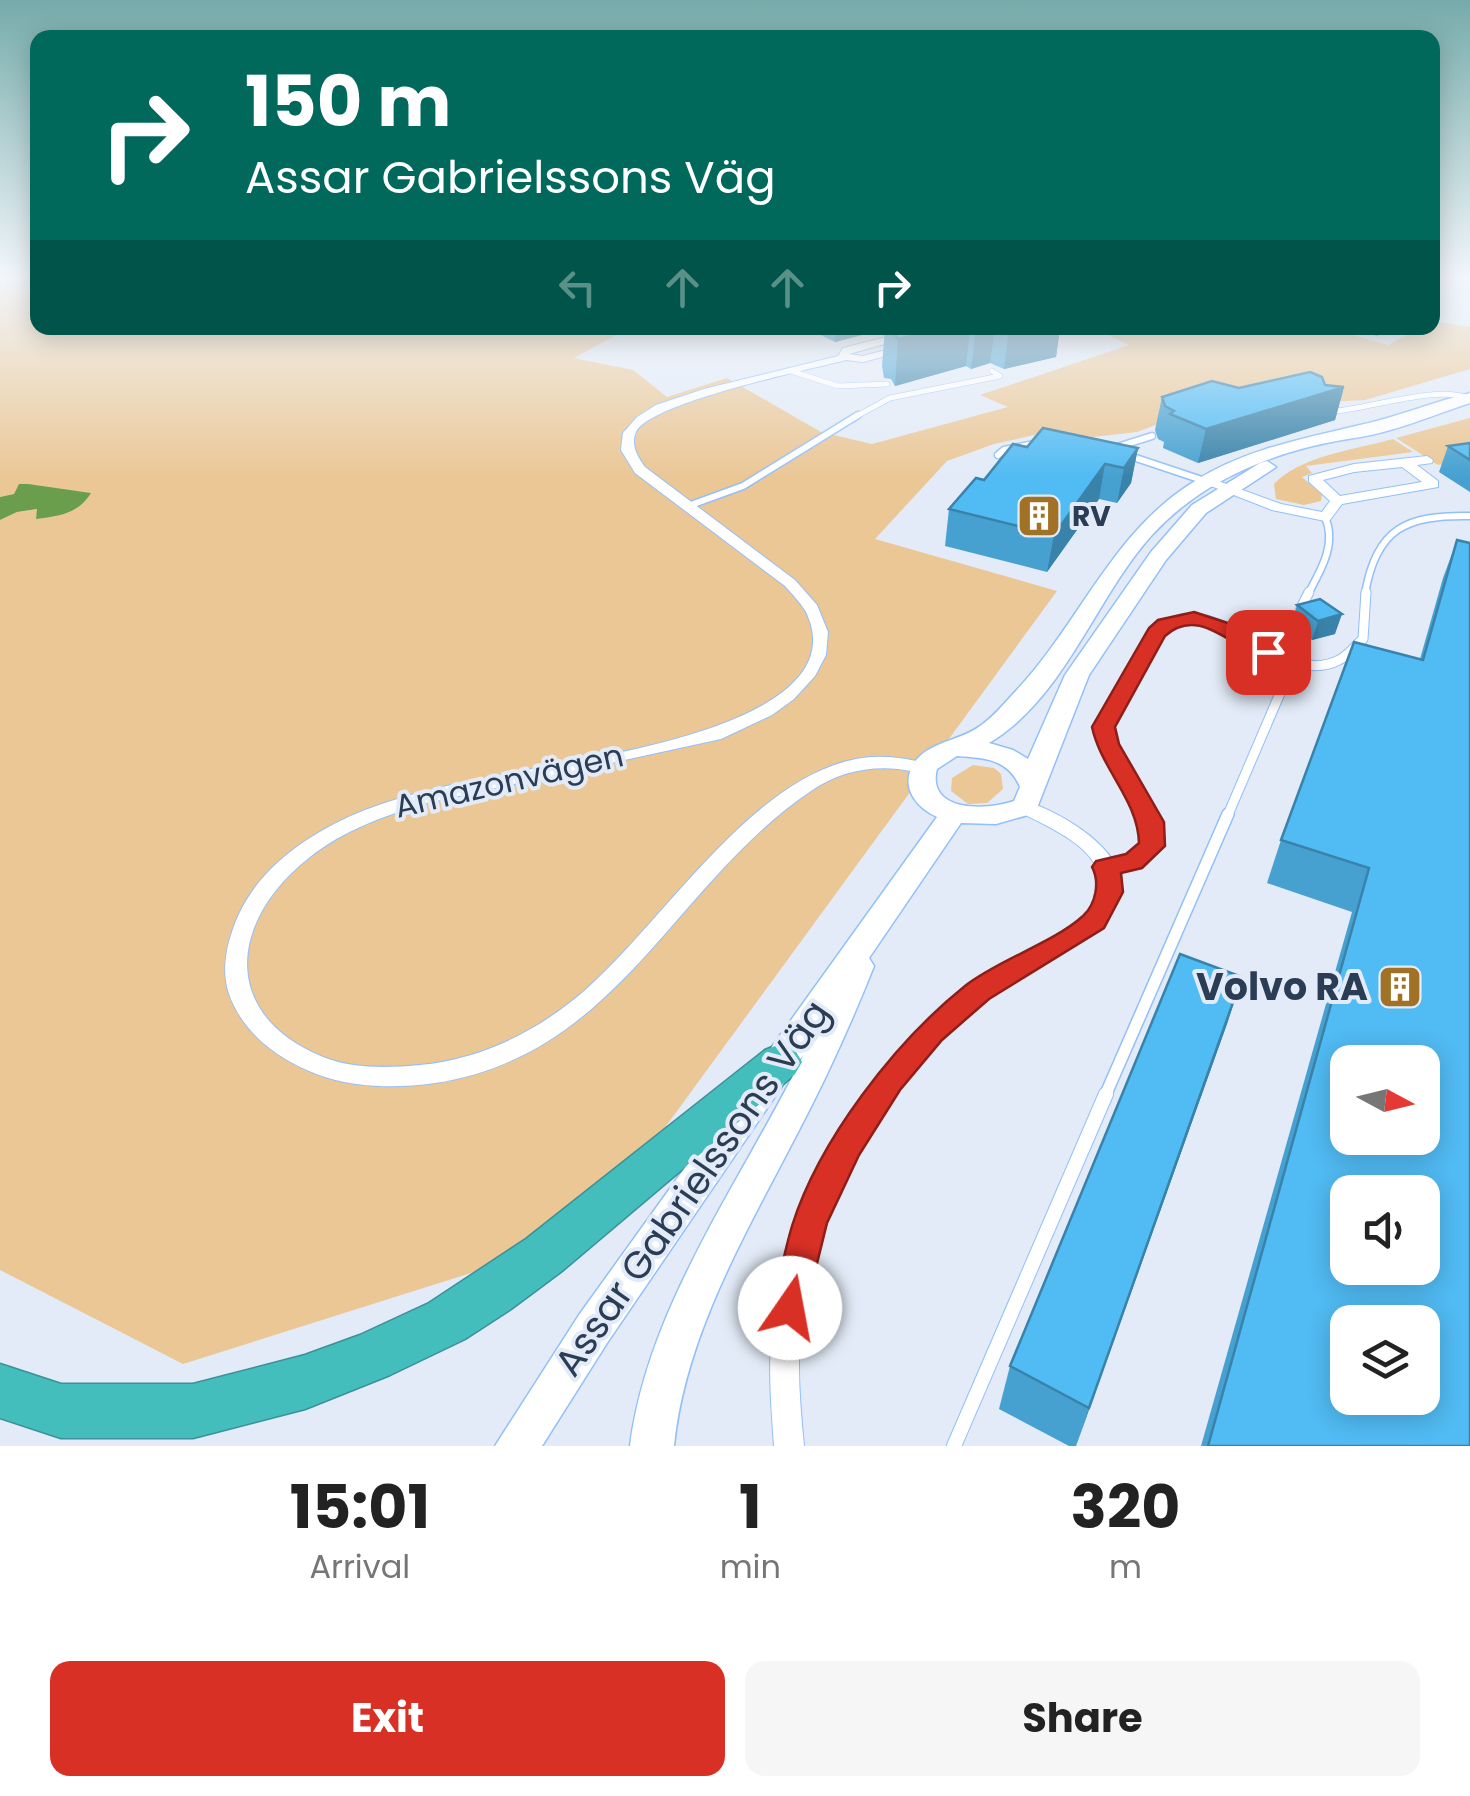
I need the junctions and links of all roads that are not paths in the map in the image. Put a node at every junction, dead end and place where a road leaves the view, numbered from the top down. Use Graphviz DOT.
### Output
graph roads {
  1 [pos="908,342"];
  2 [pos="791,371"];
  3 [pos="992,371"];
  4 [pos="886,384"];
  5 [pos="1470,398"];
  6 [pos="1318,412"];
  7 [pos="1364,430"];
  8 [pos="1152,436"];
  9 [pos="1058,440"];
  10 [pos="1098,444"];
  11 [pos="1112,449"];
  12 [pos="998,455"];
  13 [pos="1427,460"];
  14 [pos="1406,462"];
  15 [pos="1205,481"];
  16 [pos="1227,490"];
  17 [pos="1337,501"];
  18 [pos="688,506"];
  19 [pos="1470,516"];
  20 [pos="1325,517"];
  21 [pos="1302,608"];
  22 [pos="1293,663"];
  23 [pos="960,749"];
  24 [pos="924,768"];
  25 [pos="1028,794"];
  26 [pos="954,813"];
  27 [pos="1105,867"];
  28 [pos="870,932"];
  29 [pos="780,1062"];
  30 [pos="0,1391"];
  31 [pos="517,1446"];
  32 [pos="652,1446"];
  33 [pos="788,1446"];
  34 [pos="954,1446"];
  1 -- 2 [label="street, Amazonvägen"];
  2 -- 4 [label="lane"];
  2 -- 18 [label="street, Amazonvägen"];
  3 -- 18 [label="lane"];
  5 -- 6 [label="lane"];
  5 -- 7 [label="street"];
  7 -- 15 [label="street"];
  7 -- 16 [label="street"];
  8 -- 11 [label="lane"];
  9 -- 12 [label="lane"];
  10 -- 11 [label="lane"];
  11 -- 15 [label="lane"];
  13 -- 14 [label="street"];
  14 -- 17 [label="street"];
  14 -- 17 [label="street"];
  15 -- 16 [label="street"];
  15 -- 23 [label="street"];
  16 -- 20 [label="street"];
  16 -- 25 [label="street"];
  17 -- 20 [label="street"];
  18 -- 24 [label="street, Amazonvägen"];
  19 -- 22 [label="lane"];
  20 -- 21 [label="lane"];
  22 -- 27 [label="lane"];
  22 -- 34 [label="lane"];
  23 -- 24 [label="street"];
  23 -- 25 [label="street"];
  24 -- 26 [label="street"];
  25 -- 26 [label="street"];
  25 -- 27 [label="street"];
  26 -- 28 [label="street, Assar Gabrielssons Väg"];
  27 -- 33 [label="street"];
  28 -- 29 [label="street, Assar Gabrielssons Väg"];
  28 -- 32 [label="street, Assar Gabrielssons Väg"];
  29 -- 30 [label="highway"];
  29 -- 31 [label="street, Assar Gabrielssons Väg"];
}
